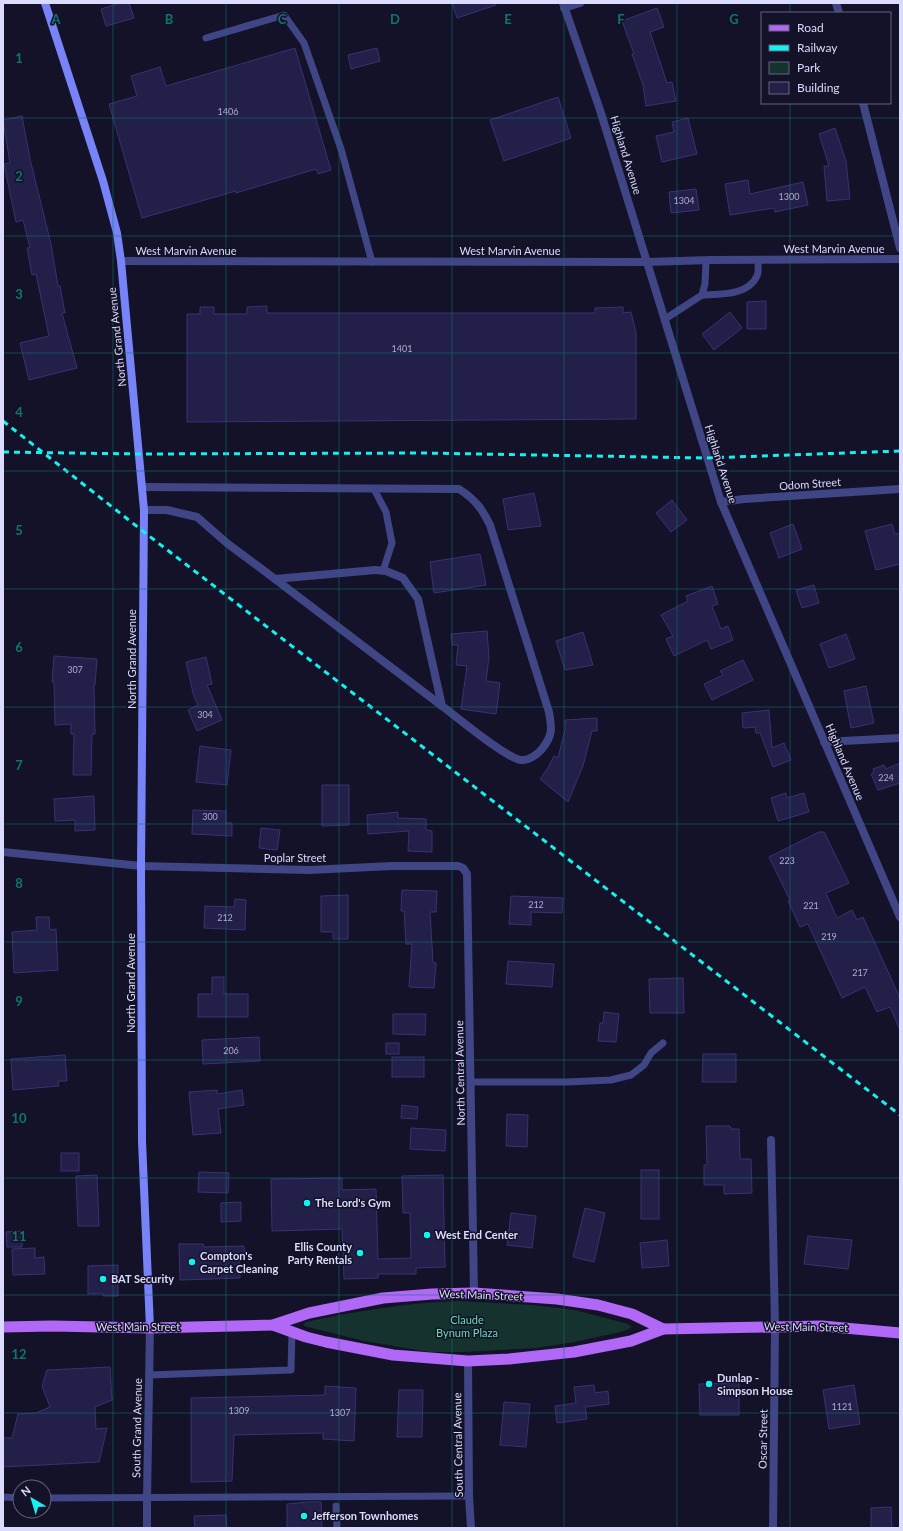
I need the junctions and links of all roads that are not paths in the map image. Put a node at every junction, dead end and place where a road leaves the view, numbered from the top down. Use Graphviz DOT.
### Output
graph roads {
  1 [pos="45,3"];
  2 [pos="580,3"];
  3 [pos="563,5"];
  4 [pos="206,38"];
  5 [pos="863,104"];
  6 [pos="900,248"];
  7 [pos="900,259"];
  8 [pos="758,260"];
  9 [pos="121,261"];
  10 [pos="706,261"];
  11 [pos="372,262"];
  12 [pos="647,262"];
  13 [pos="702,295"];
  14 [pos="665,319"];
  15 [pos="142,487"];
  16 [pos="374,489"];
  17 [pos="900,489"];
  18 [pos="721,502"];
  19 [pos="144,510"];
  20 [pos="383,571"];
  21 [pos="275,579"];
  22 [pos="442,706"];
  23 [pos="900,738"];
  24 [pos="824,742"];
  25 [pos="3,852"];
  26 [pos="141,866"];
  27 [pos="449,866"];
  28 [pos="900,917"];
  29 [pos="663,1043"];
  30 [pos="471,1082"];
  31 [pos="771,1140"];
  32 [pos="474,1293"];
  33 [pos="274,1325"];
  34 [pos="775,1326"];
  35 [pos="3,1327"];
  36 [pos="150,1328"];
  37 [pos="663,1329"];
  38 [pos="292,1332"];
  39 [pos="900,1333"];
  40 [pos="468,1361"];
  41 [pos="149,1375"];
  42 [pos="469,1496"];
  43 [pos="52,1498"];
  44 [pos="147,1498"];
  45 [pos="336,1506"];
  46 [pos="147,1528"];
  47 [pos="337,1528"];
  48 [pos="471,1528"];
  49 [pos="773,1528"];
  1 -- 9 [label="main road, North Grand Avenue"];
  2 -- 3 [label="street"];
  3 -- 12 [label="street, Highland Avenue"];
  4 -- 11 [label="lane"];
  5 -- 6 [label="street"];
  7 -- 8 [label="street, West Marvin Avenue"];
  8 -- 10 [label="street, West Marvin Avenue"];
  8 -- 13 [label="lane"];
  9 -- 11 [label="street, West Marvin Avenue"];
  9 -- 15 [label="main road, North Grand Avenue"];
  10 -- 12 [label="street, West Marvin Avenue"];
  10 -- 13 [label="lane"];
  11 -- 12 [label="street, West Marvin Avenue"];
  12 -- 14 [label="street, Highland Avenue"];
  13 -- 14 [label="lane"];
  14 -- 18 [label="street, Highland Avenue"];
  15 -- 16 [label="street"];
  15 -- 19 [label="main road, North Grand Avenue"];
  16 -- 20 [label="lane"];
  16 -- 22 [label="street"];
  17 -- 18 [label="street, Odom Street"];
  18 -- 24 [label="street, Highland Avenue"];
  19 -- 21 [label="street"];
  19 -- 26 [label="main road, North Grand Avenue"];
  20 -- 21 [label="street"];
  20 -- 22 [label="street"];
  21 -- 22 [label="street"];
  23 -- 24 [label="street"];
  24 -- 28 [label="street, Highland Avenue"];
  25 -- 26 [label="street, Poplar Street"];
  26 -- 27 [label="street, Poplar Street"];
  26 -- 36 [label="main road, North Grand Avenue"];
  27 -- 30 [label="street, North Central Avenue"];
  29 -- 30 [label="lane"];
  30 -- 32 [label="street, North Central Avenue"];
  31 -- 34 [label="street, Oscar Street"];
  32 -- 33 [label="main road, West Main Street"];
  32 -- 37 [label="main road, West Main Street"];
  33 -- 36 [label="main road, West Main Street"];
  33 -- 38 [label="main road, West Main Street"];
  34 -- 37 [label="main road, West Main Street"];
  34 -- 39 [label="main road, West Main Street"];
  34 -- 49 [label="street, Oscar Street"];
  35 -- 36 [label="main road, West Main Street"];
  36 -- 41 [label="street, South Grand Avenue"];
  37 -- 40 [label="main road, West Main Street"];
  38 -- 40 [label="main road, West Main Street"];
  38 -- 41 [label="lane"];
  40 -- 42 [label="street, South Central Avenue"];
  41 -- 44 [label="street, South Grand Avenue"];
  42 -- 44 [label="lane"];
  42 -- 48 [label="street, South Central Avenue"];
  43 -- 44 [label="lane"];
  44 -- 46 [label="street, South Grand Avenue"];
  45 -- 47 [label="lane"];
}
